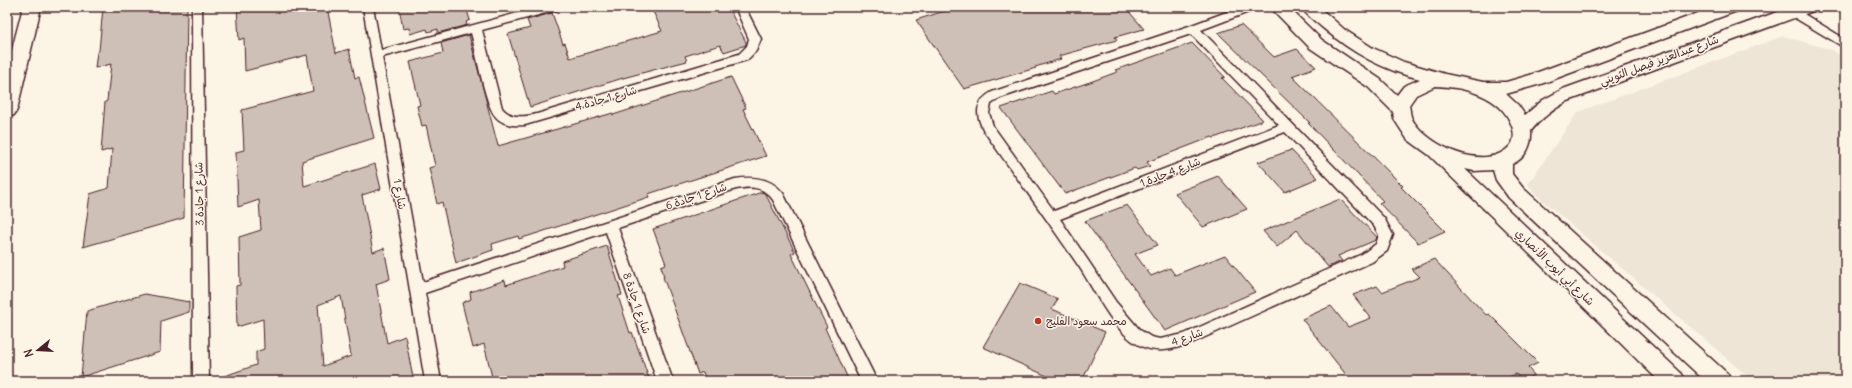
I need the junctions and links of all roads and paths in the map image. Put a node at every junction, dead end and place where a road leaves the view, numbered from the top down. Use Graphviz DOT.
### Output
graph roads {
  1 [pos="32,7"];
  2 [pos="197,7"];
  3 [pos="368,7"];
  4 [pos="553,7"];
  5 [pos="740,7"];
  6 [pos="1250,7"];
  7 [pos="1309,7"];
  8 [pos="1731,7"];
  9 [pos="1276,9"];
  10 [pos="1801,9"];
  11 [pos="1702,11"];
  12 [pos="476,28"];
  13 [pos="1193,29"];
  14 [pos="1845,44"];
  15 [pos="376,55"];
  16 [pos="1453,80"];
  17 [pos="1478,88"];
  18 [pos="1400,109"];
  19 [pos="7,110"];
  20 [pos="1287,127"];
  21 [pos="1522,130"];
  22 [pos="1436,152"];
  23 [pos="1502,160"];
  24 [pos="1052,217"];
  25 [pos="610,225"];
  26 [pos="417,290"];
  27 [pos="1673,338"];
  28 [pos="1648,356"];
  29 [pos="202,381"];
  30 [pos="433,381"];
  31 [pos="664,381"];
  32 [pos="870,381"];
  33 [pos="1674,381"];
  34 [pos="1720,381"];
  1 -- 19 [label="highway"];
  2 -- 29 [label="street, شارع 1 جادة 3"];
  3 -- 15 [label="street, شارع 1"];
  4 -- 12 [label="street"];
  5 -- 12 [label="street, شارع 1 جادة 4"];
  6 -- 13 [label="street, شارع 4"];
  7 -- 16 [label="street"];
  8 -- 11 [label="street"];
  9 -- 18 [label="street"];
  10 -- 14 [label="street"];
  10 -- 21 [label="street, شارع عبدالعزيز فيصل الثويني"];
  11 -- 17 [label="street"];
  12 -- 15 [label="street"];
  13 -- 20 [label="street, شارع 4"];
  13 -- 24 [label="street, شارع 4"];
  15 -- 26 [label="street, شارع 1"];
  16 -- 17 [label="street"];
  16 -- 18 [label="street"];
  17 -- 21 [label="street"];
  18 -- 22 [label="street"];
  20 -- 24 [label="street, شارع 4 جادة 1"];
  20 -- 24 [label="street, شارع 4"];
  21 -- 23 [label="street"];
  22 -- 23 [label="street"];
  22 -- 28 [label="street, شارع أبي أيوب الأنصاري"];
  23 -- 27 [label="street"];
  25 -- 26 [label="street, شارع 1 جادة 6"];
  25 -- 31 [label="street, شارع 1 جادة 8"];
  25 -- 32 [label="street, شارع 1 جادة 6"];
  26 -- 30 [label="street, شارع 1"];
  27 -- 28 [label="street"];
  27 -- 34 [label="street"];
  28 -- 33 [label="street, شارع أبي أيوب الأنصاري"];
}
